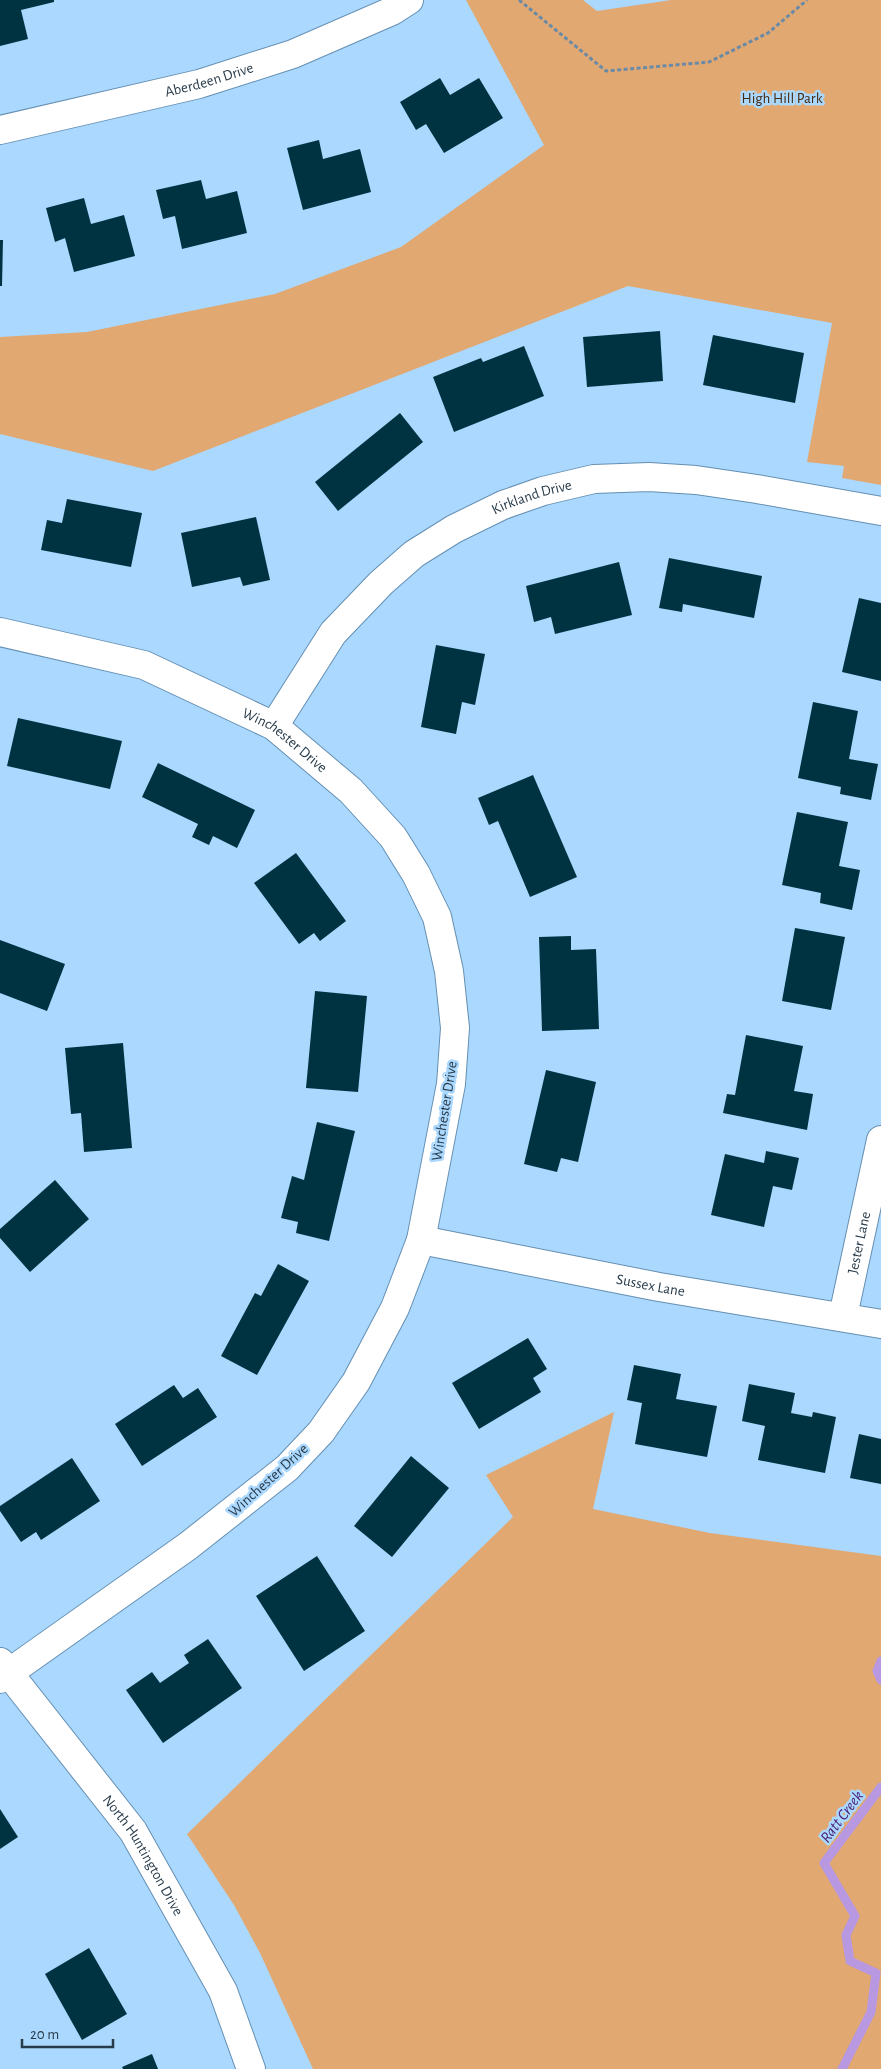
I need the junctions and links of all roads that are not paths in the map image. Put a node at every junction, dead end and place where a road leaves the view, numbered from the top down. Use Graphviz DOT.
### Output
graph roads {
  1 [pos="409,0"];
  2 [pos="0,130"];
  3 [pos="881,511"];
  4 [pos="0,632"];
  5 [pos="274,726"];
  6 [pos="881,1140"];
  7 [pos="421,1240"];
  8 [pos="843,1316"];
  9 [pos="881,1324"];
  10 [pos="3,1671"];
  11 [pos="251,2069"];
  1 -- 2 [label="street, Aberdeen Drive"];
  3 -- 5 [label="street, Kirkland Drive"];
  4 -- 5 [label="street, Winchester Drive"];
  5 -- 7 [label="street, Winchester Drive"];
  6 -- 8 [label="street, Jester Lane"];
  7 -- 8 [label="street, Sussex Lane"];
  7 -- 10 [label="street, Winchester Drive"];
  8 -- 9 [label="street, Sussex Lane"];
  10 -- 11 [label="street, North Huntington Drive"];
}
